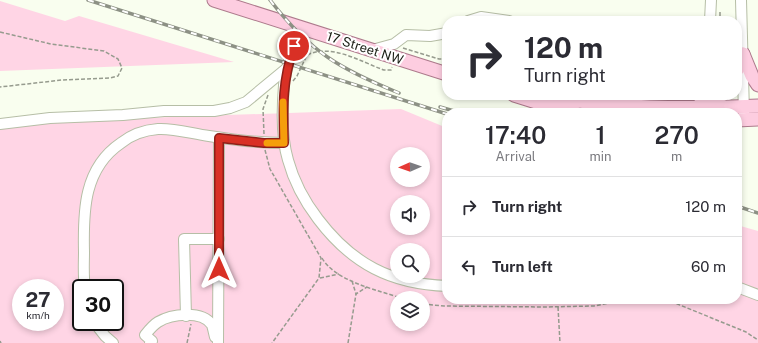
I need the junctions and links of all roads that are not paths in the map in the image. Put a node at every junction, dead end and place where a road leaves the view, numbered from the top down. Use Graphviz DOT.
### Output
graph roads {
  1 [pos="214,0"];
  2 [pos="711,0"];
  3 [pos="741,0"];
  4 [pos="710,16"];
  5 [pos="742,16"];
  6 [pos="300,27"];
  7 [pos="742,27"];
  8 [pos="442,35"];
  9 [pos="372,50"];
  10 [pos="743,54"];
  11 [pos="287,68"];
  12 [pos="442,72"];
  13 [pos="758,85"];
  14 [pos="529,100"];
  15 [pos="578,100"];
  16 [pos="710,100"];
  17 [pos="758,106"];
  18 [pos="553,108"];
  19 [pos="691,108"];
  20 [pos="742,115"];
  21 [pos="758,119"];
  22 [pos="0,124"];
  23 [pos="219,138"];
  24 [pos="284,143"];
  25 [pos="219,239"];
  26 [pos="85,279"];
  27 [pos="442,286"];
  28 [pos="742,289"];
  29 [pos="758,295"];
  30 [pos="189,316"];
  31 [pos="101,331"];
  32 [pos="113,343"];
  33 [pos="150,343"];
  34 [pos="217,343"];
  1 -- 6 [label="main road, 17 Street NW"];
  2 -- 4 [label="street"];
  3 -- 5 [label="street"];
  6 -- 9 [label="main road, 17 Street NW"];
  6 -- 11 [label="street"];
  7 -- 10 [label="street"];
  8 -- 9 [label="street"];
  9 -- 12 [label="main road, 17 Street NW"];
  10 -- 13 [label="main road"];
  10 -- 20 [label="street"];
  11 -- 22 [label="street"];
  11 -- 24 [label="street"];
  14 -- 18 [label="main road"];
  15 -- 19 [label="main road"];
  16 -- 19 [label="main road"];
  17 -- 20 [label="main road"];
  20 -- 21 [label="main road"];
  23 -- 24 [label="street"];
  23 -- 25 [label="street"];
  23 -- 26 [label="street"];
  24 -- 27 [label="street"];
  25 -- 30 [label="street"];
  25 -- 34 [label="street"];
  28 -- 29 [label="street"];
  30 -- 33 [label="street"];
  30 -- 34 [label="street"];
  31 -- 32 [label="street"];
}
